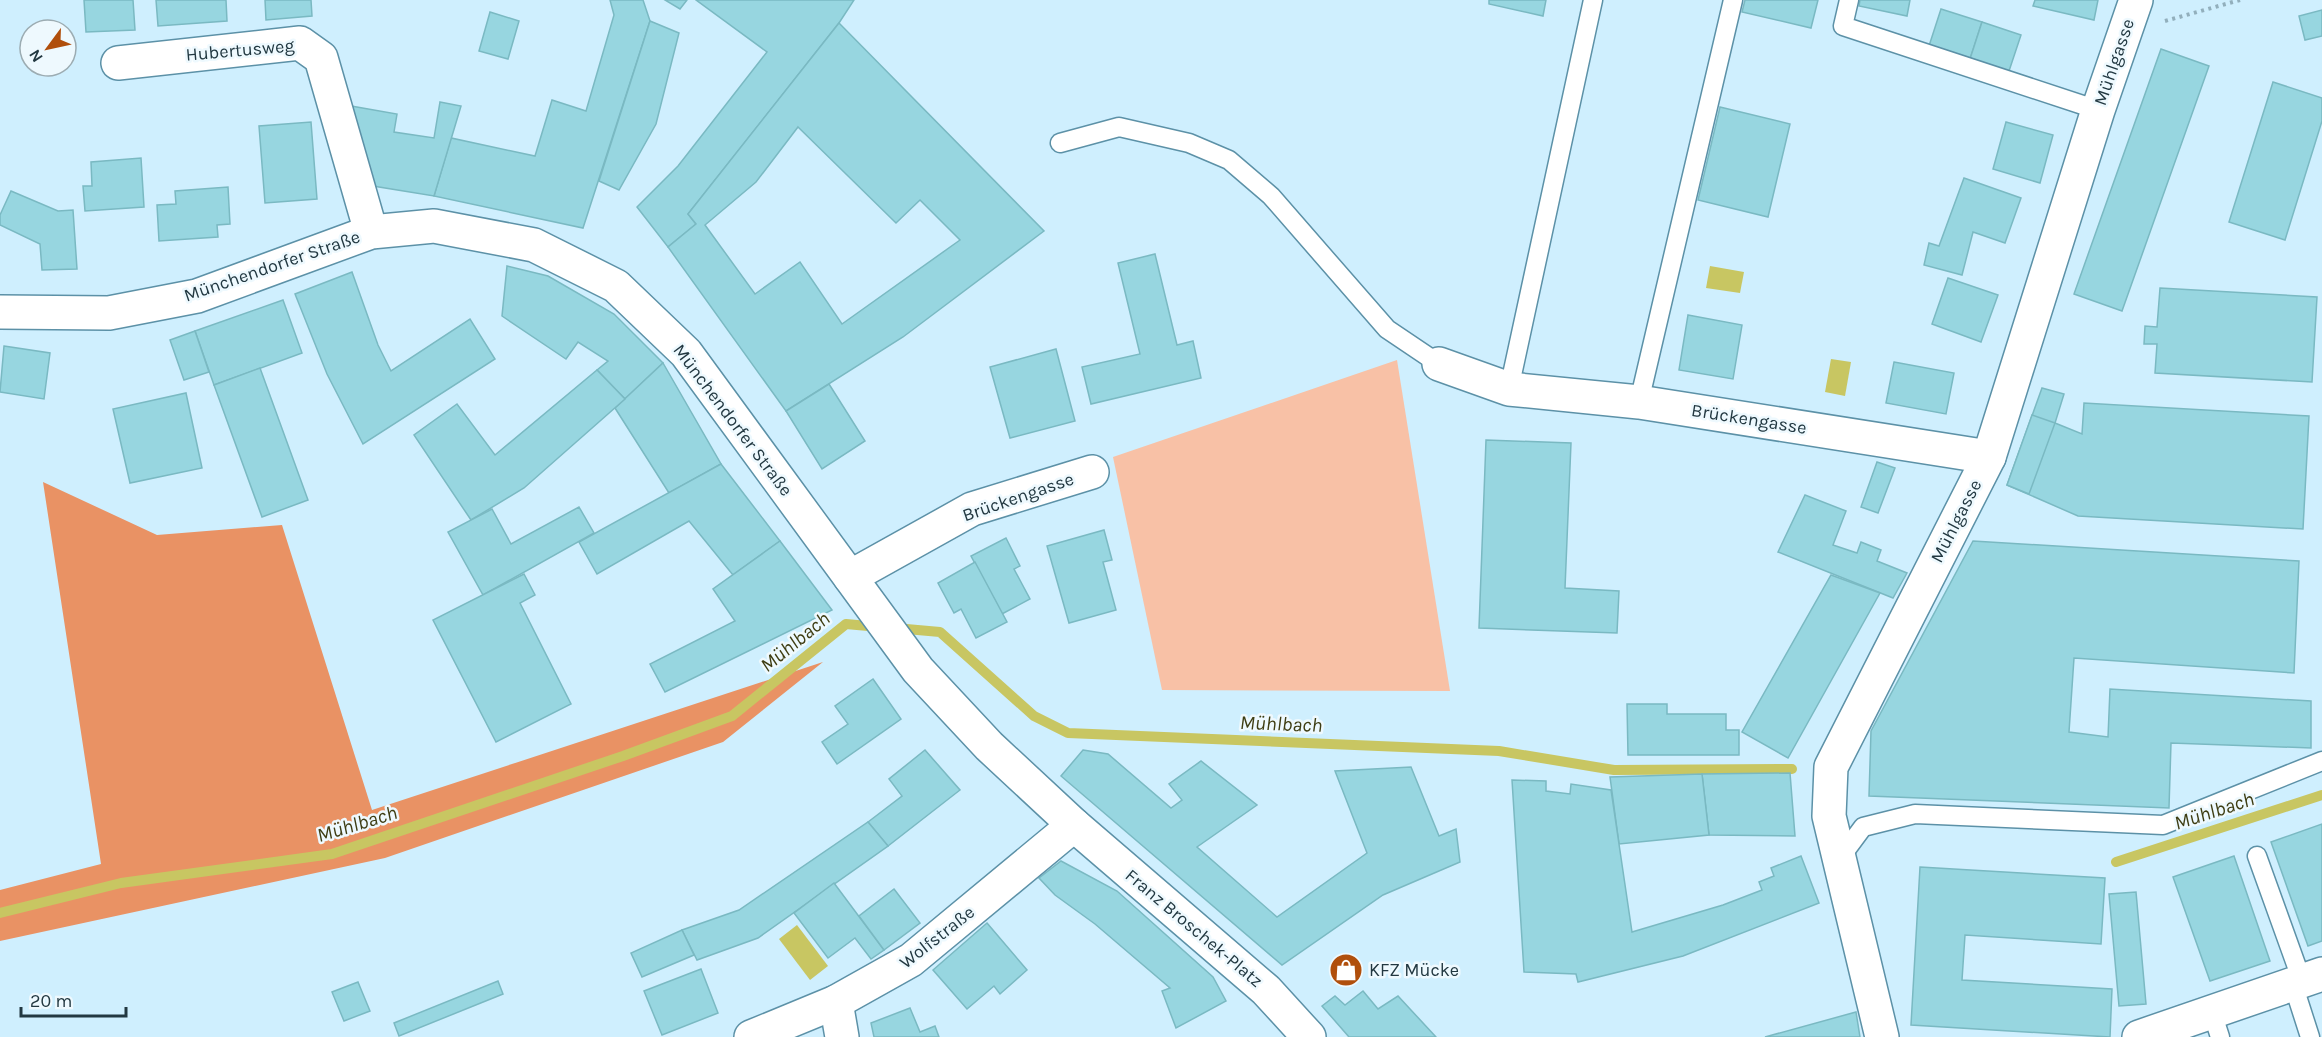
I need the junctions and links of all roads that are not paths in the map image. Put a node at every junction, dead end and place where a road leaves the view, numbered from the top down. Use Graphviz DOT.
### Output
graph roads {
  1 [pos="1593,0"];
  2 [pos="1733,0"];
  3 [pos="1849,0"];
  4 [pos="2136,0"];
  5 [pos="118,63"];
  6 [pos="2098,110"];
  7 [pos="1060,143"];
  8 [pos="371,232"];
  9 [pos="0,312"];
  10 [pos="1439,364"];
  11 [pos="1509,389"];
  12 [pos="1640,402"];
  13 [pos="1989,457"];
  14 [pos="1092,472"];
  15 [pos="850,577"];
  16 [pos="2322,761"];
  17 [pos="1074,825"];
  18 [pos="2256,856"];
  19 [pos="1840,858"];
  20 [pos="2305,980"];
  21 [pos="836,1002"];
  22 [pos="2216,1024"];
  23 [pos="751,1037"];
  24 [pos="842,1037"];
  25 [pos="1309,1037"];
  26 [pos="1882,1037"];
  27 [pos="2139,1037"];
  28 [pos="2310,1037"];
  1 -- 11 [label="lane"];
  2 -- 12 [label="lane"];
  3 -- 6 [label="lane"];
  4 -- 6 [label="street, Mühlgasse"];
  5 -- 8 [label="street, Hubertusweg"];
  6 -- 13 [label="street, Mühlgasse"];
  7 -- 10 [label="lane"];
  8 -- 9 [label="street, Münchendorfer Straße"];
  8 -- 15 [label="street, Münchendorfer Straße"];
  10 -- 11 [label="street, Brückengasse"];
  11 -- 12 [label="street, Brückengasse"];
  12 -- 13 [label="street, Brückengasse"];
  13 -- 19 [label="street, Mühlgasse"];
  14 -- 15 [label="street, Brückengasse"];
  15 -- 17 [label="street, Münchendorfer Straße"];
  16 -- 19 [label="lane"];
  17 -- 21 [label="street, Wolfstraße"];
  17 -- 25 [label="street, Franz Broschek-Platz"];
  18 -- 20 [label="lane"];
  19 -- 26 [label="street, Mühlgasse"];
  20 -- 22 [label="street"];
  20 -- 28 [label="lane"];
  21 -- 23 [label="street, Wolfstraße"];
  21 -- 24 [label="street"];
  22 -- 27 [label="street"];
}
